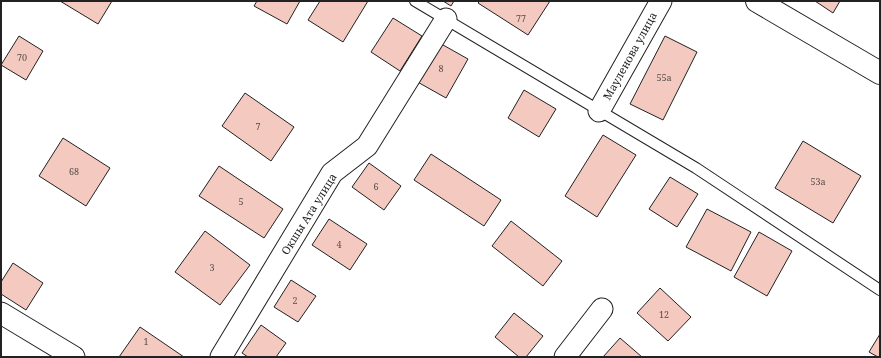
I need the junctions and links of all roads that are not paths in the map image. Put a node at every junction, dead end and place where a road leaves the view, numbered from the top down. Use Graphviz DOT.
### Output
graph roads {
  1 [pos="415,1"];
  2 [pos="661,1"];
  3 [pos="757,1"];
  4 [pos="446,19"];
  5 [pos="880,72"];
  6 [pos="599,111"];
  7 [pos="880,290"];
  8 [pos="602,309"];
  9 [pos="1,313"];
  10 [pos="74,357"];
  11 [pos="221,357"];
  12 [pos="565,357"];
  1 -- 4 [label="lane"];
  2 -- 6 [label="street, Мауленова улица"];
  3 -- 5 [label="street"];
  4 -- 6 [label="lane"];
  4 -- 11 [label="street, Окшы Ата улица"];
  6 -- 7 [label="lane"];
  8 -- 12 [label="street"];
  9 -- 10 [label="street"];
}
